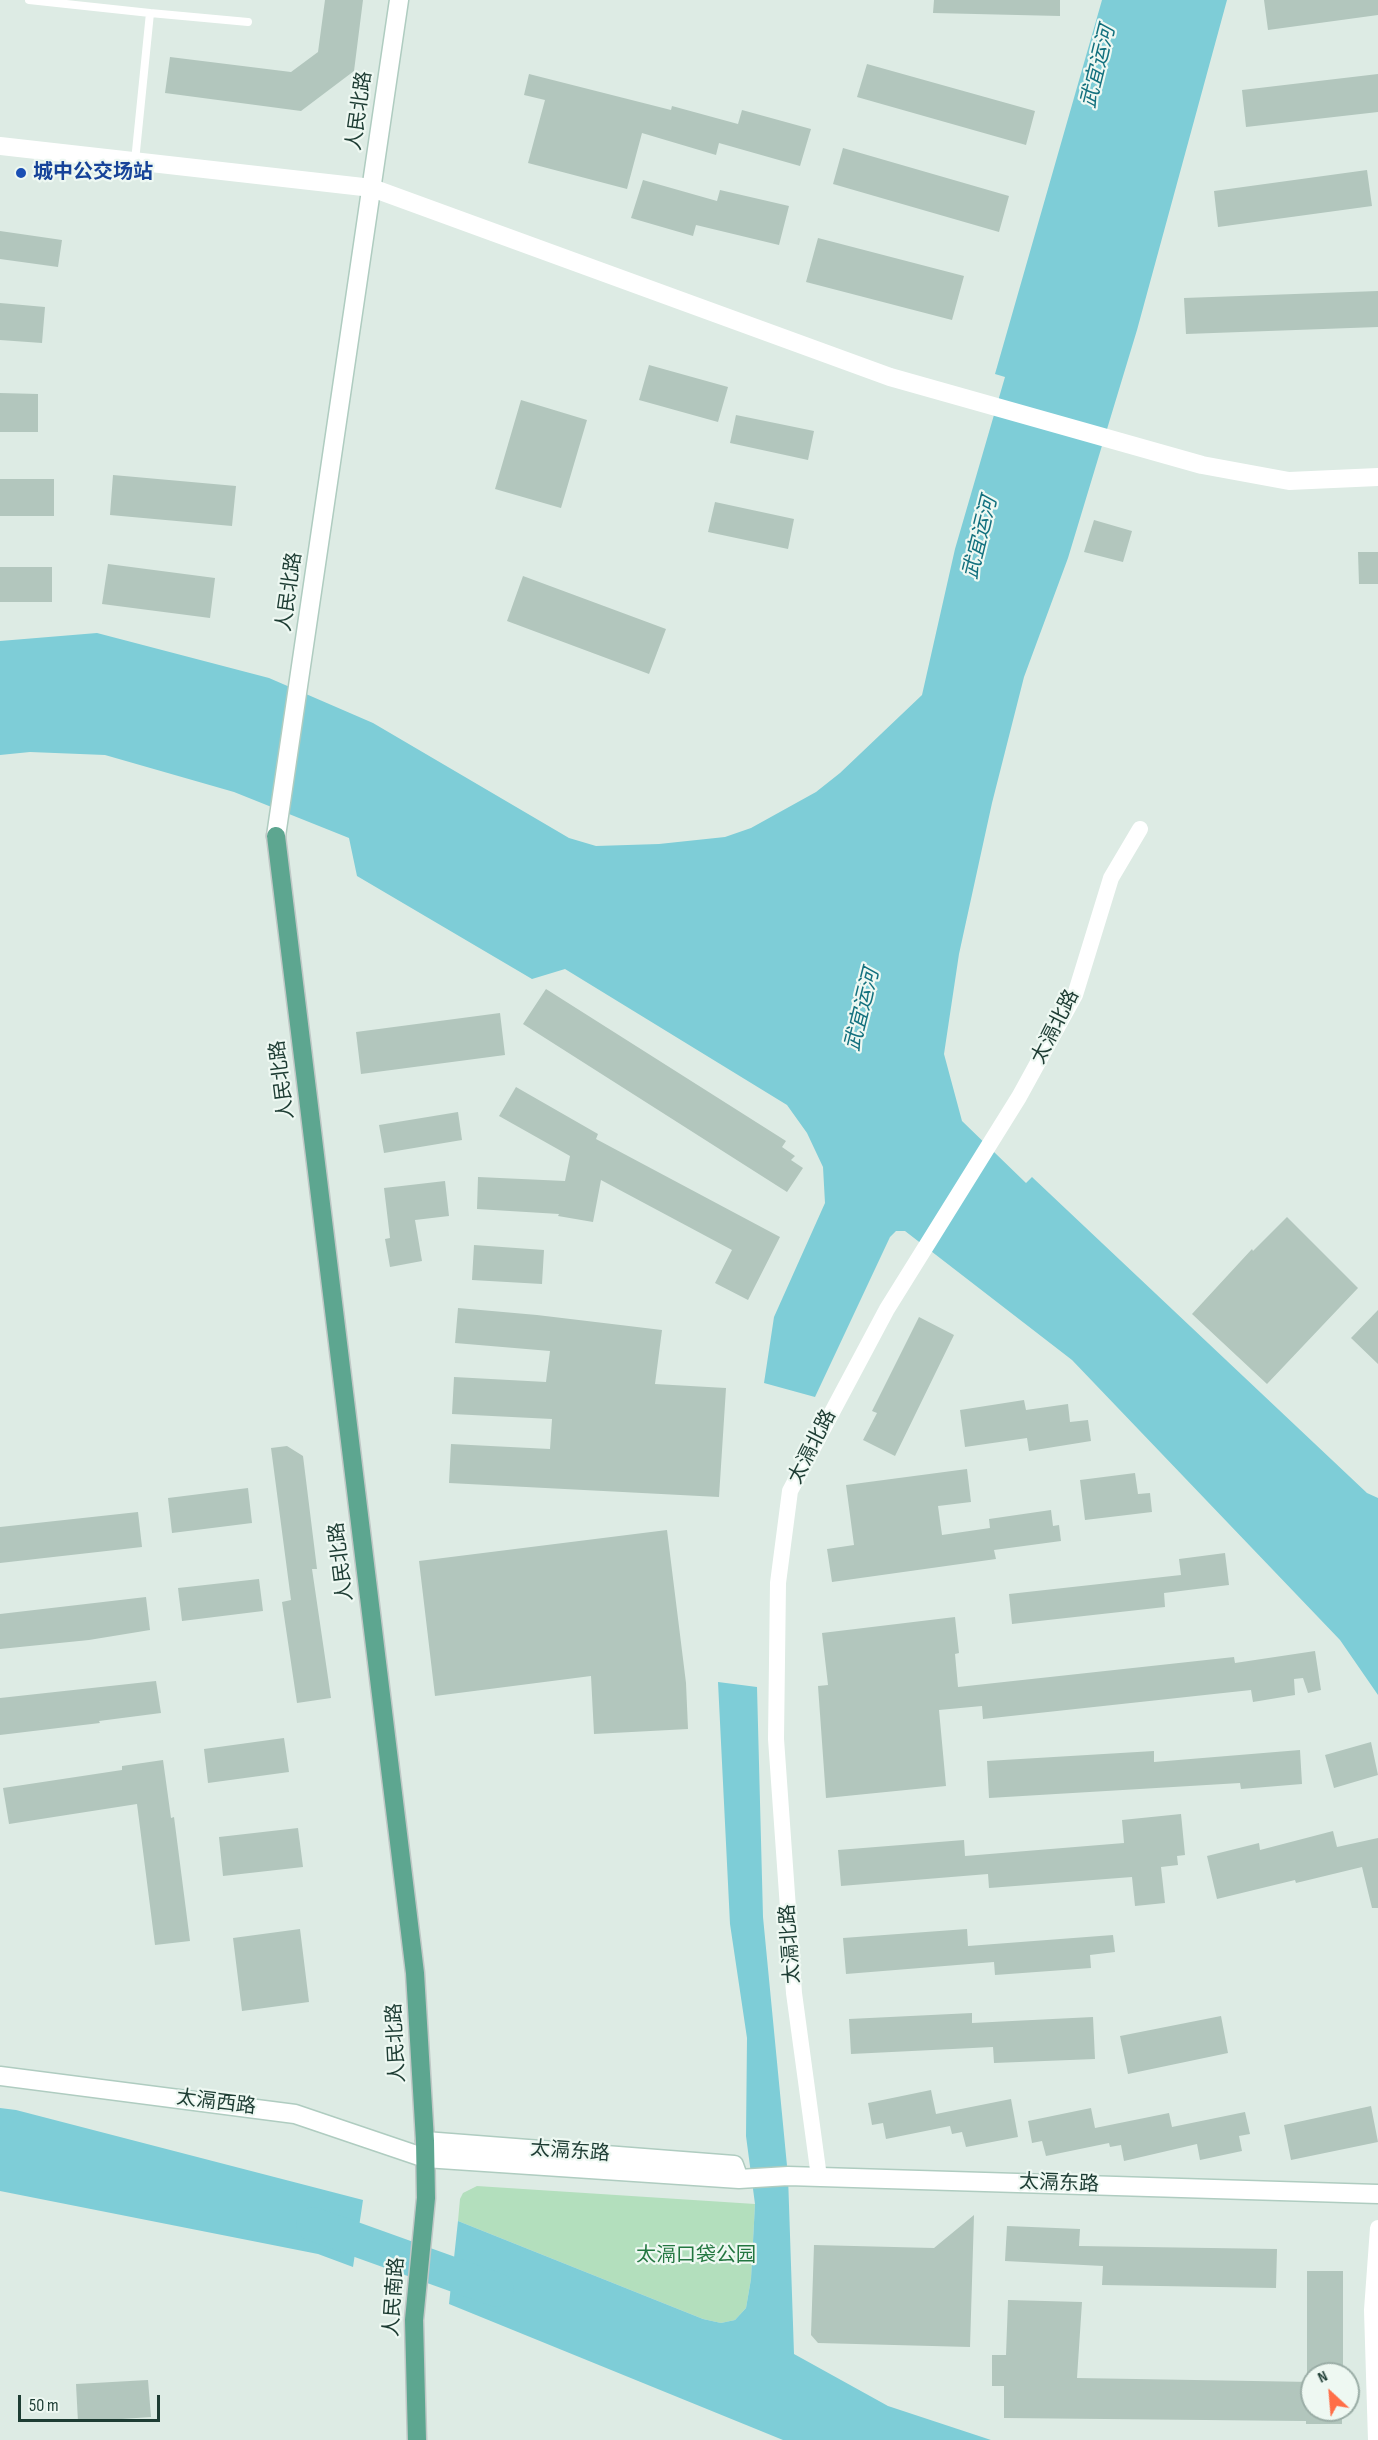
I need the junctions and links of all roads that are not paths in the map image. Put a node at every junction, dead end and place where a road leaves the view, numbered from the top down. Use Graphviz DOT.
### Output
graph roads {
  1 [pos="29,0"];
  2 [pos="399,0"];
  3 [pos="150,13"];
  4 [pos="248,22"];
  5 [pos="0,146"];
  6 [pos="135,162"];
  7 [pos="372,188"];
  8 [pos="1378,477"];
  9 [pos="1140,829"];
  10 [pos="0,2076"];
  11 [pos="425,2150"];
  12 [pos="819,2177"];
  13 [pos="1378,2194"];
  14 [pos="1378,2228"];
  15 [pos="417,2440"];
  16 [pos="1376,2440"];
  1 -- 3 [label="lane"];
  2 -- 7 [label="main road, 人民北路"];
  3 -- 4 [label="lane"];
  3 -- 6 [label="lane"];
  5 -- 6 [label="main road"];
  6 -- 7 [label="main road"];
  7 -- 8 [label="main road"];
  7 -- 11 [label="main road, 人民北路"];
  9 -- 12 [label="street, 太滆北路"];
  10 -- 11 [label="main road, 太滆西路"];
  11 -- 12 [label="main road, 太滆东路"];
  11 -- 15 [label="main road, 人民南路"];
  12 -- 13 [label="main road, 太滆东路"];
  14 -- 16 [label="street"];
}
